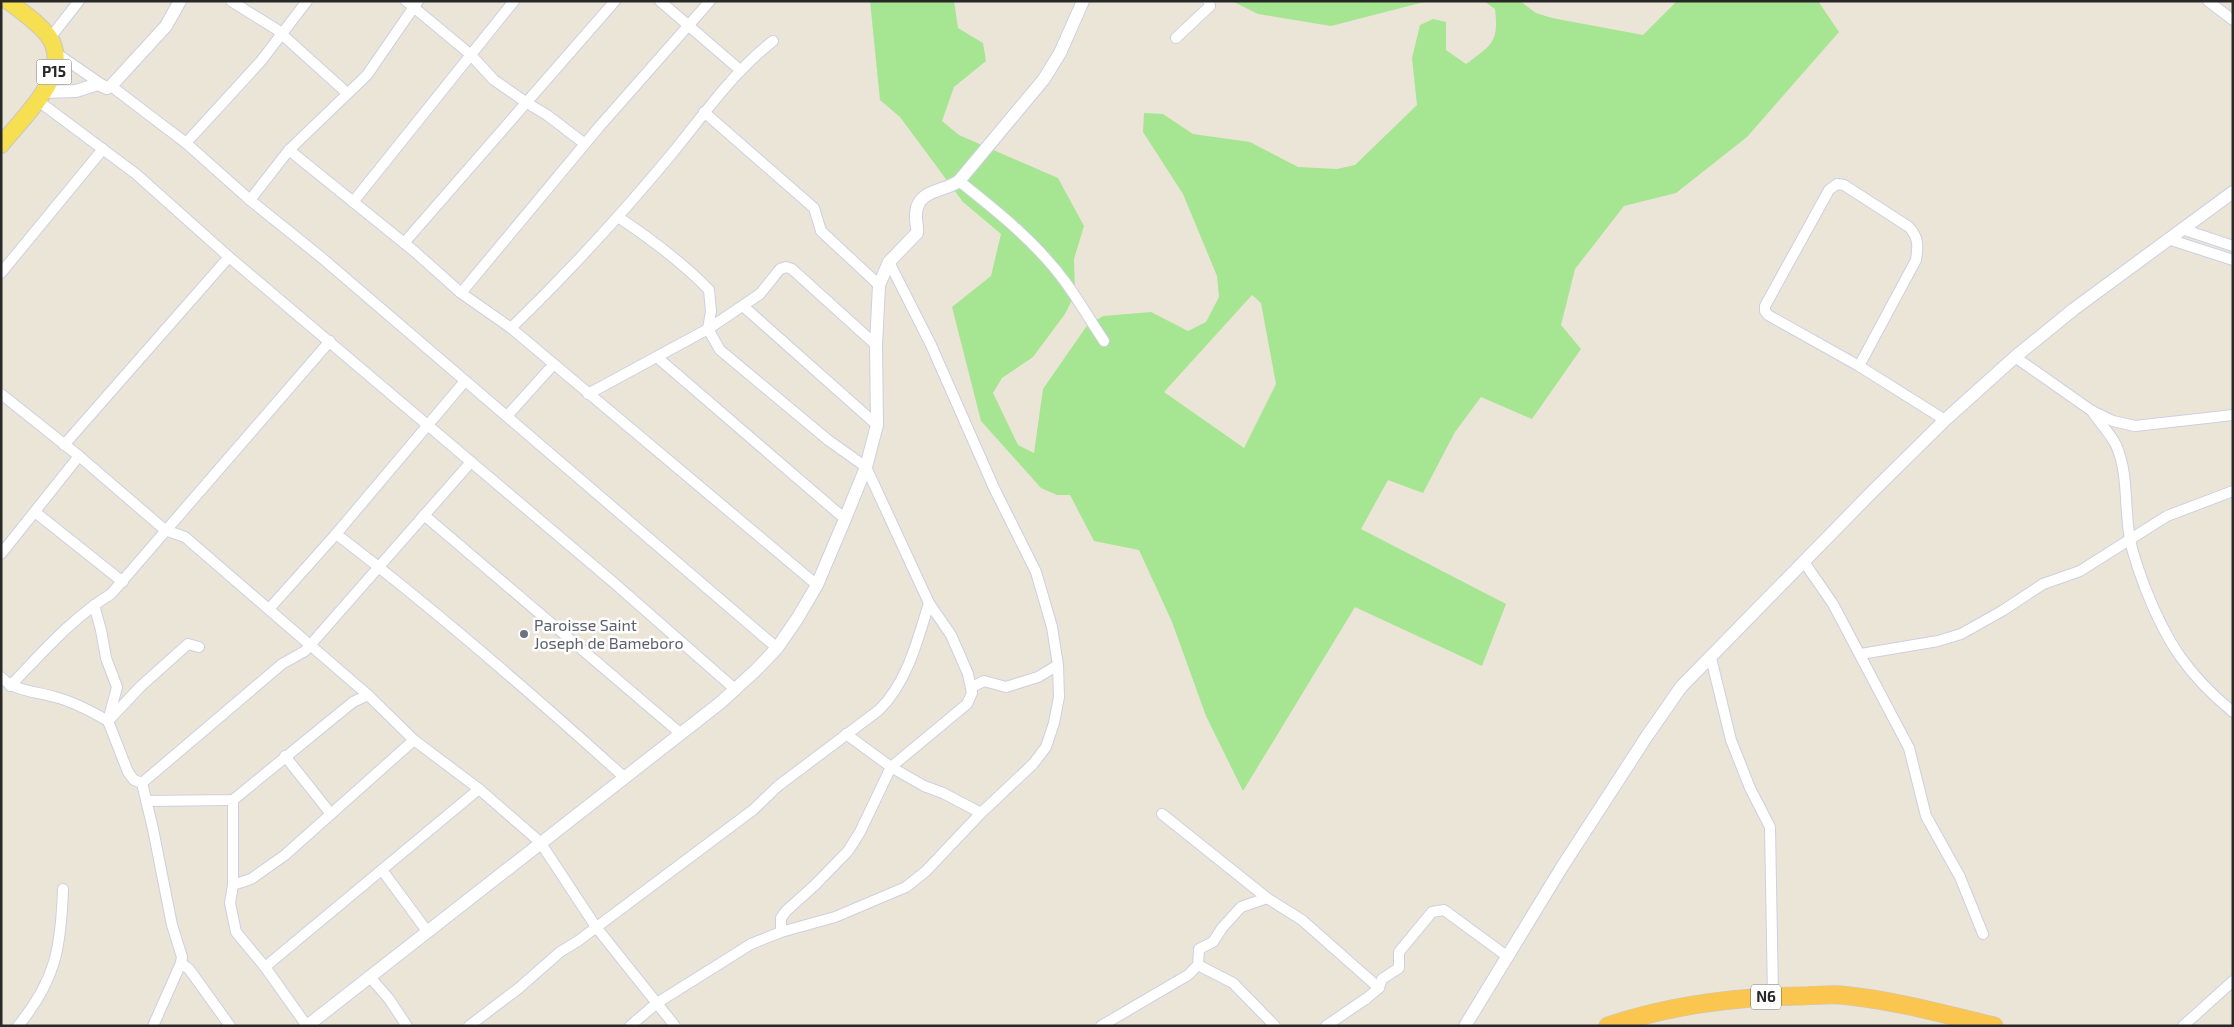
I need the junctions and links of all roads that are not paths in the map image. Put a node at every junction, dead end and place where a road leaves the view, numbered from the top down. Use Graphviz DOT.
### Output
graph roads {
  1 [pos="8,1"];
  2 [pos="79,1"];
  3 [pos="180,1"];
  4 [pos="231,1"];
  5 [pos="306,1"];
  6 [pos="514,1"];
  7 [pos="615,1"];
  8 [pos="660,1"];
  9 [pos="710,1"];
  10 [pos="1083,1"];
  11 [pos="1208,1"];
  12 [pos="2208,1"];
  13 [pos="412,3"];
  14 [pos="2233,20"];
  15 [pos="689,26"];
  16 [pos="281,34"];
  17 [pos="1176,38"];
  18 [pos="773,41"];
  19 [pos="53,45"];
  20 [pos="470,54"];
  21 [pos="740,70"];
  22 [pos="109,87"];
  23 [pos="347,93"];
  24 [pos="40,96"];
  25 [pos="527,103"];
  26 [pos="704,112"];
  27 [pos="186,143"];
  28 [pos="585,144"];
  29 [pos="1,145"];
  30 [pos="103,149"];
  31 [pos="289,150"];
  32 [pos="959,181"];
  33 [pos="2233,192"];
  34 [pos="250,200"];
  35 [pos="353,202"];
  36 [pos="618,217"];
  37 [pos="2182,230"];
  38 [pos="2168,239"];
  39 [pos="404,243"];
  40 [pos="2233,246"];
  41 [pos="229,257"];
  42 [pos="2233,260"];
  43 [pos="889,262"];
  44 [pos="1,273"];
  45 [pos="879,284"];
  46 [pos="461,293"];
  47 [pos="743,306"];
  48 [pos="511,328"];
  49 [pos="708,329"];
  50 [pos="330,341"];
  51 [pos="1104,341"];
  52 [pos="876,345"];
  53 [pos="2016,357"];
  54 [pos="658,358"];
  55 [pos="552,365"];
  56 [pos="1859,366"];
  57 [pos="465,381"];
  58 [pos="1,394"];
  59 [pos="588,394"];
  60 [pos="2092,411"];
  61 [pos="2233,415"];
  62 [pos="507,416"];
  63 [pos="1945,420"];
  64 [pos="427,425"];
  65 [pos="877,425"];
  66 [pos="64,445"];
  67 [pos="79,456"];
  68 [pos="471,462"];
  69 [pos="866,467"];
  70 [pos="2233,491"];
  71 [pos="35,512"];
  72 [pos="424,515"];
  73 [pos="845,519"];
  74 [pos="165,530"];
  75 [pos="336,534"];
  76 [pos="2130,540"];
  77 [pos="1,554"];
  78 [pos="1804,562"];
  79 [pos="378,566"];
  80 [pos="123,582"];
  81 [pos="817,585"];
  82 [pos="930,603"];
  83 [pos="94,605"];
  84 [pos="269,609"];
  85 [pos="311,645"];
  86 [pos="199,647"];
  87 [pos="777,648"];
  88 [pos="1860,654"];
  89 [pos="1711,658"];
  90 [pos="1058,665"];
  91 [pos="1,677"];
  92 [pos="10,686"];
  93 [pos="972,687"];
  94 [pos="736,690"];
  95 [pos="368,695"];
  96 [pos="2233,712"];
  97 [pos="108,721"];
  98 [pos="680,733"];
  99 [pos="846,734"];
  100 [pos="414,740"];
  101 [pos="285,756"];
  102 [pos="891,767"];
  103 [pos="624,777"];
  104 [pos="142,783"];
  105 [pos="479,789"];
  106 [pos="233,800"];
  107 [pos="146,801"];
  108 [pos="981,813"];
  109 [pos="331,814"];
  110 [pos="1162,814"];
  111 [pos="540,842"];
  112 [pos="382,870"];
  113 [pos="233,885"];
  114 [pos="63,889"];
  115 [pos="1267,898"];
  116 [pos="596,927"];
  117 [pos="428,931"];
  118 [pos="781,932"];
  119 [pos="1983,934"];
  120 [pos="1508,957"];
  121 [pos="181,963"];
  122 [pos="1198,965"];
  123 [pos="265,967"];
  124 [pos="370,978"];
  125 [pos="2233,981"];
  126 [pos="1379,988"];
  127 [pos="1773,996"];
  128 [pos="657,1003"];
  129 [pos="18,1026"];
  130 [pos="153,1026"];
  131 [pos="230,1026"];
  132 [pos="307,1026"];
  133 [pos="406,1026"];
  134 [pos="469,1026"];
  135 [pos="630,1026"];
  136 [pos="675,1026"];
  137 [pos="1101,1026"];
  138 [pos="1276,1026"];
  139 [pos="1326,1026"];
  140 [pos="1465,1026"];
  141 [pos="1608,1026"];
  142 [pos="1994,1026"];
  143 [pos="2183,1026"];
  1 -- 19 [label="main road, P15"];
  2 -- 19 [label="street"];
  3 -- 22 [label="street"];
  4 -- 16 [label="street"];
  5 -- 16 [label="street"];
  6 -- 20 [label="street"];
  7 -- 25 [label="street"];
  8 -- 15 [label="street"];
  9 -- 15 [label="street"];
  10 -- 32 [label="street"];
  11 -- 17 [label="street"];
  12 -- 14 [label="street"];
  13 -- 20 [label="street"];
  13 -- 23 [label="street"];
  15 -- 21 [label="street"];
  15 -- 28 [label="street"];
  16 -- 23 [label="street"];
  16 -- 27 [label="street"];
  18 -- 21 [label="street"];
  19 -- 22 [label="street"];
  19 -- 24 [label="main road, P15"];
  20 -- 25 [label="street"];
  20 -- 35 [label="street"];
  21 -- 26 [label="street"];
  22 -- 24 [label="street"];
  22 -- 27 [label="street"];
  23 -- 31 [label="street"];
  24 -- 29 [label="main road, P15"];
  24 -- 30 [label="street"];
  25 -- 28 [label="street"];
  25 -- 39 [label="street"];
  26 -- 36 [label="street"];
  26 -- 45 [label="street"];
  27 -- 34 [label="street"];
  28 -- 46 [label="street"];
  30 -- 41 [label="street"];
  30 -- 44 [label="street"];
  31 -- 34 [label="street"];
  31 -- 35 [label="street"];
  32 -- 43 [label="street"];
  32 -- 51 [label="street"];
  33 -- 37 [label="street"];
  34 -- 57 [label="street"];
  35 -- 39 [label="street"];
  36 -- 48 [label="street"];
  36 -- 49 [label="street"];
  37 -- 38 [label="street"];
  37 -- 40 [label="street"];
  38 -- 42 [label="street"];
  38 -- 53 [label="street"];
  39 -- 46 [label="street"];
  41 -- 50 [label="street"];
  41 -- 66 [label="street"];
  43 -- 45 [label="street"];
  43 -- 90 [label="street"];
  45 -- 52 [label="street"];
  46 -- 48 [label="street"];
  47 -- 49 [label="street"];
  47 -- 52 [label="street"];
  47 -- 65 [label="street"];
  48 -- 55 [label="street"];
  49 -- 54 [label="street"];
  49 -- 69 [label="street"];
  50 -- 64 [label="street"];
  50 -- 74 [label="street"];
  52 -- 65 [label="street"];
  53 -- 60 [label="street"];
  53 -- 63 [label="street"];
  54 -- 59 [label="street"];
  54 -- 73 [label="street"];
  55 -- 59 [label="street"];
  55 -- 62 [label="street"];
  56 -- 56 [label="street"];
  56 -- 63 [label="street"];
  57 -- 62 [label="street"];
  57 -- 64 [label="street"];
  58 -- 66 [label="street"];
  59 -- 81 [label="street"];
  60 -- 61 [label="street"];
  60 -- 76 [label="street"];
  62 -- 87 [label="street"];
  63 -- 78 [label="street"];
  64 -- 68 [label="street"];
  64 -- 75 [label="street"];
  65 -- 69 [label="street"];
  66 -- 67 [label="street"];
  67 -- 71 [label="street"];
  67 -- 74 [label="street"];
  68 -- 72 [label="street"];
  68 -- 94 [label="street"];
  69 -- 73 [label="street"];
  69 -- 82 [label="street"];
  70 -- 76 [label="street"];
  71 -- 77 [label="street"];
  71 -- 80 [label="street"];
  72 -- 79 [label="street"];
  72 -- 98 [label="street"];
  73 -- 81 [label="street"];
  74 -- 80 [label="street"];
  74 -- 84 [label="street"];
  75 -- 79 [label="street"];
  75 -- 84 [label="street"];
  76 -- 88 [label="street"];
  76 -- 96 [label="street"];
  78 -- 88 [label="street"];
  78 -- 89 [label="street"];
  79 -- 85 [label="street"];
  79 -- 103 [label="street"];
  80 -- 83 [label="street"];
  81 -- 87 [label="street"];
  82 -- 93 [label="street"];
  82 -- 99 [label="street"];
  83 -- 92 [label="street"];
  83 -- 97 [label="street"];
  84 -- 85 [label="street"];
  85 -- 95 [label="street"];
  85 -- 104 [label="street"];
  86 -- 97 [label="street"];
  87 -- 94 [label="street"];
  88 -- 119 [label="street"];
  89 -- 120 [label="street"];
  89 -- 127 [label="street"];
  90 -- 93 [label="street"];
  90 -- 108 [label="street"];
  91 -- 92 [label="street"];
  92 -- 97 [label="street"];
  93 -- 102 [label="street"];
  94 -- 98 [label="street"];
  95 -- 100 [label="street"];
  95 -- 101 [label="street"];
  97 -- 104 [label="street"];
  98 -- 103 [label="street"];
  99 -- 102 [label="street"];
  99 -- 116 [label="street"];
  100 -- 105 [label="street"];
  100 -- 109 [label="street"];
  101 -- 106 [label="street"];
  101 -- 109 [label="street"];
  102 -- 108 [label="street"];
  102 -- 118 [label="street"];
  103 -- 111 [label="street"];
  104 -- 107 [label="street"];
  105 -- 111 [label="street"];
  105 -- 112 [label="street"];
  106 -- 107 [label="street"];
  106 -- 113 [label="street"];
  107 -- 121 [label="street"];
  108 -- 118 [label="street"];
  109 -- 113 [label="street"];
  110 -- 115 [label="street"];
  111 -- 116 [label="street"];
  111 -- 117 [label="street"];
  112 -- 117 [label="street"];
  112 -- 123 [label="street"];
  113 -- 123 [label="street"];
  114 -- 129 [label="street"];
  115 -- 122 [label="street"];
  115 -- 126 [label="street"];
  116 -- 128 [label="street"];
  116 -- 134 [label="street"];
  117 -- 124 [label="street"];
  118 -- 128 [label="street"];
  120 -- 126 [label="street"];
  120 -- 140 [label="street"];
  121 -- 130 [label="street"];
  121 -- 131 [label="street"];
  122 -- 137 [label="street"];
  122 -- 138 [label="street"];
  123 -- 132 [label="street"];
  124 -- 132 [label="street"];
  124 -- 133 [label="street"];
  125 -- 143 [label="street"];
  126 -- 139 [label="street"];
  127 -- 141 [label="highway, N6"];
  127 -- 142 [label="highway, N6"];
  128 -- 135 [label="street"];
  128 -- 136 [label="street"];
}
